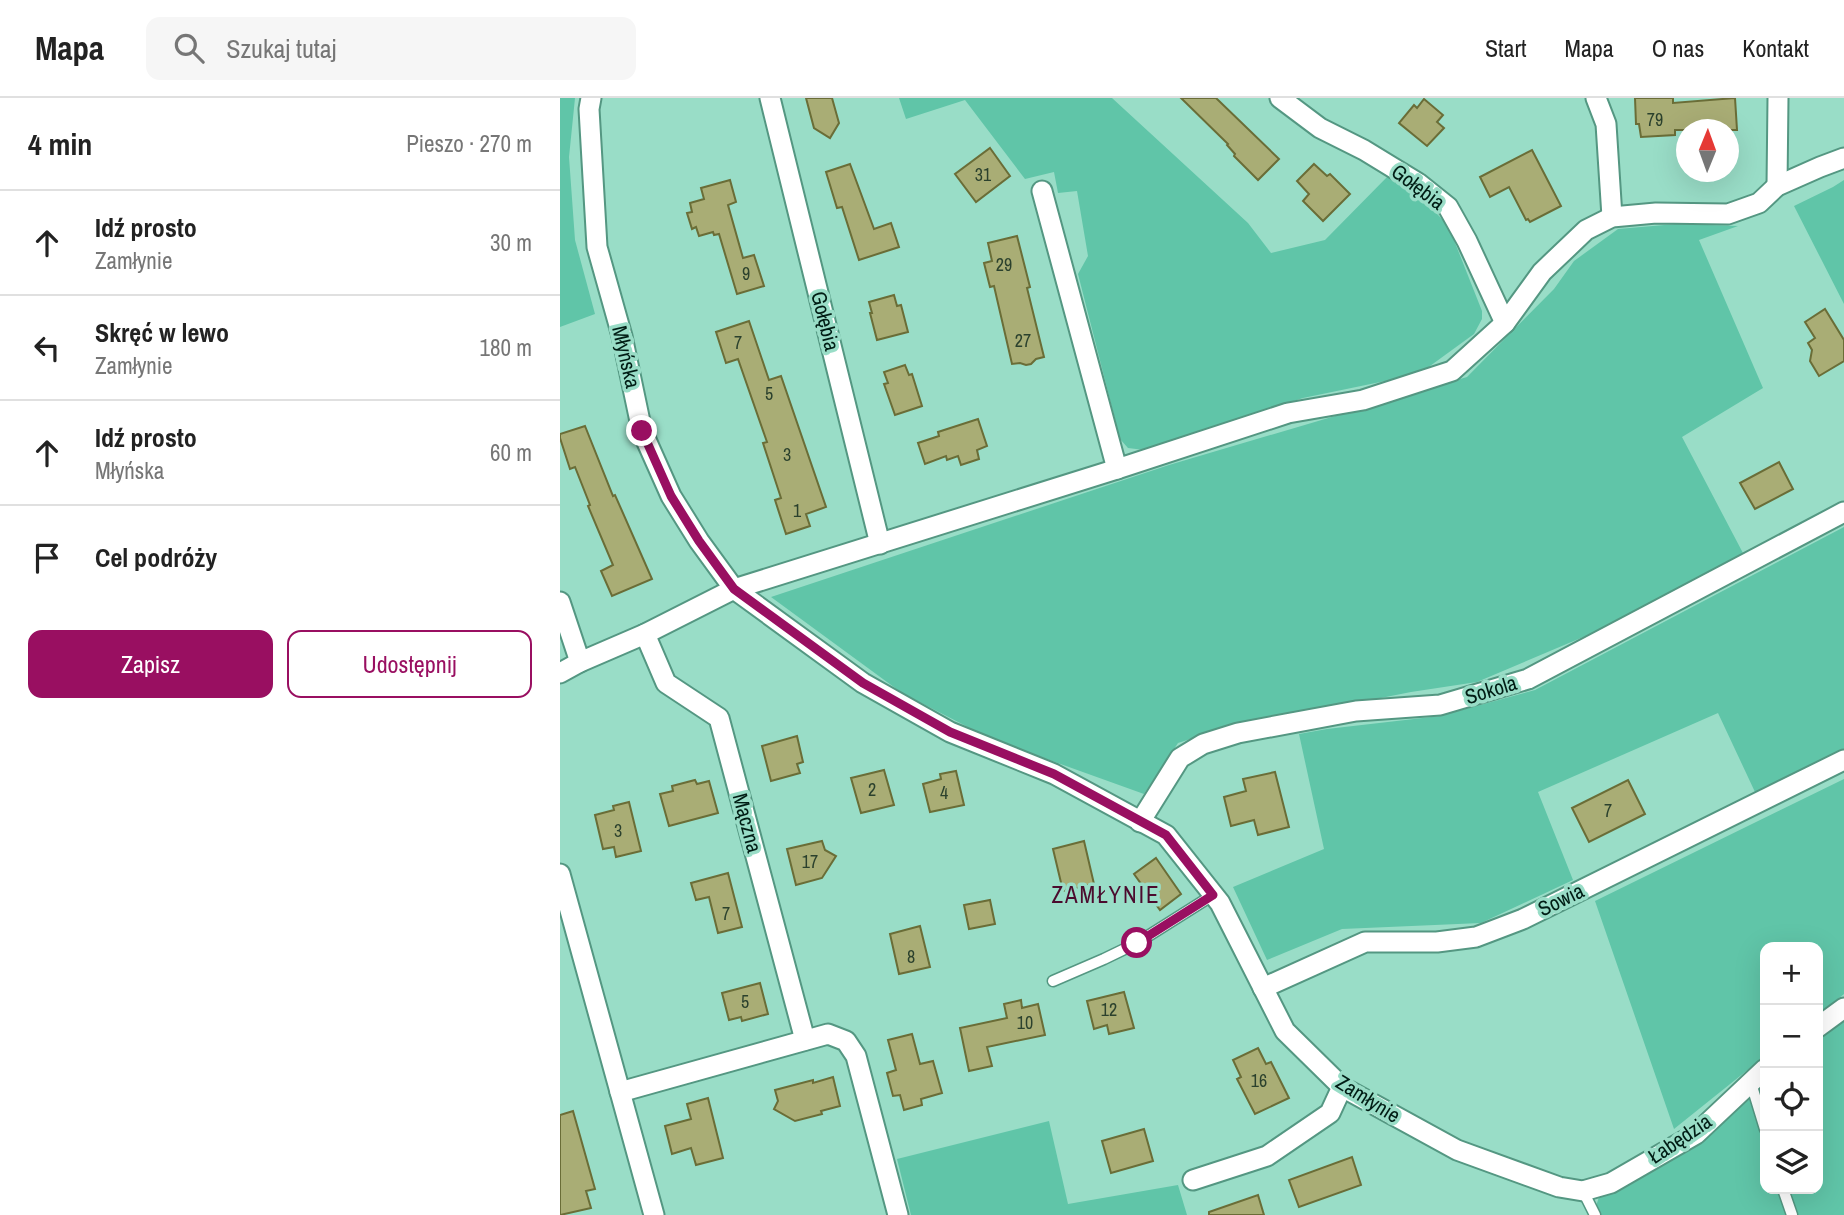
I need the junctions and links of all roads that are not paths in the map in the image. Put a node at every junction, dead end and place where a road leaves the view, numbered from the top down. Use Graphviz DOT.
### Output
graph roads {
  1 [pos="591,98"];
  2 [pos="770,98"];
  3 [pos="1280,98"];
  4 [pos="1596,98"];
  5 [pos="1778,98"];
  6 [pos="1844,158"];
  7 [pos="1777,186"];
  8 [pos="1041,191"];
  9 [pos="1612,217"];
  10 [pos="1505,323"];
  11 [pos="1117,469"];
  12 [pos="1844,512"];
  13 [pos="880,544"];
  14 [pos="734,589"];
  15 [pos="560,603"];
  16 [pos="645,634"];
  17 [pos="580,662"];
  18 [pos="560,673"];
  19 [pos="1844,760"];
  20 [pos="1140,822"];
  21 [pos="560,874"];
  22 [pos="1213,895"];
  23 [pos="1053,981"];
  24 [pos="1263,988"];
  25 [pos="1844,1008"];
  26 [pos="1823,1023"];
  27 [pos="805,1040"];
  28 [pos="1758,1076"];
  29 [pos="1342,1087"];
  30 [pos="620,1092"];
  31 [pos="1193,1180"];
  32 [pos="1583,1191"];
  33 [pos="1785,1194"];
  34 [pos="654,1215"];
  35 [pos="898,1215"];
  36 [pos="1595,1215"];
  37 [pos="1791,1215"];
  1 -- 14 [label="street, Młyńska"];
  2 -- 13 [label="street, Gołębia"];
  3 -- 10 [label="street, Gołębia"];
  4 -- 9 [label="street"];
  5 -- 7 [label="street"];
  6 -- 7 [label="street"];
  7 -- 9 [label="street"];
  8 -- 11 [label="street"];
  9 -- 10 [label="street"];
  10 -- 11 [label="street"];
  11 -- 13 [label="street"];
  12 -- 20 [label="street, Sokola"];
  13 -- 14 [label="street"];
  14 -- 16 [label="street"];
  14 -- 20 [label="street, Zamłynie"];
  15 -- 17 [label="street"];
  16 -- 17 [label="street"];
  16 -- 27 [label="street, Mączna"];
  17 -- 18 [label="street"];
  19 -- 24 [label="street, Sowia"];
  20 -- 22 [label="street, Zamłynie"];
  21 -- 30 [label="street"];
  22 -- 23 [label="lane"];
  22 -- 24 [label="street, Zamłynie"];
  24 -- 29 [label="street, Zamłynie"];
  25 -- 26 [label="street"];
  27 -- 30 [label="street"];
  27 -- 35 [label="street"];
  28 -- 32 [label="street, Łabędzia"];
  29 -- 31 [label="street"];
  29 -- 32 [label="street, Zamłynie"];
  30 -- 34 [label="street"];
  32 -- 36 [label="lane"];
  33 -- 37 [label="lane"];
}
